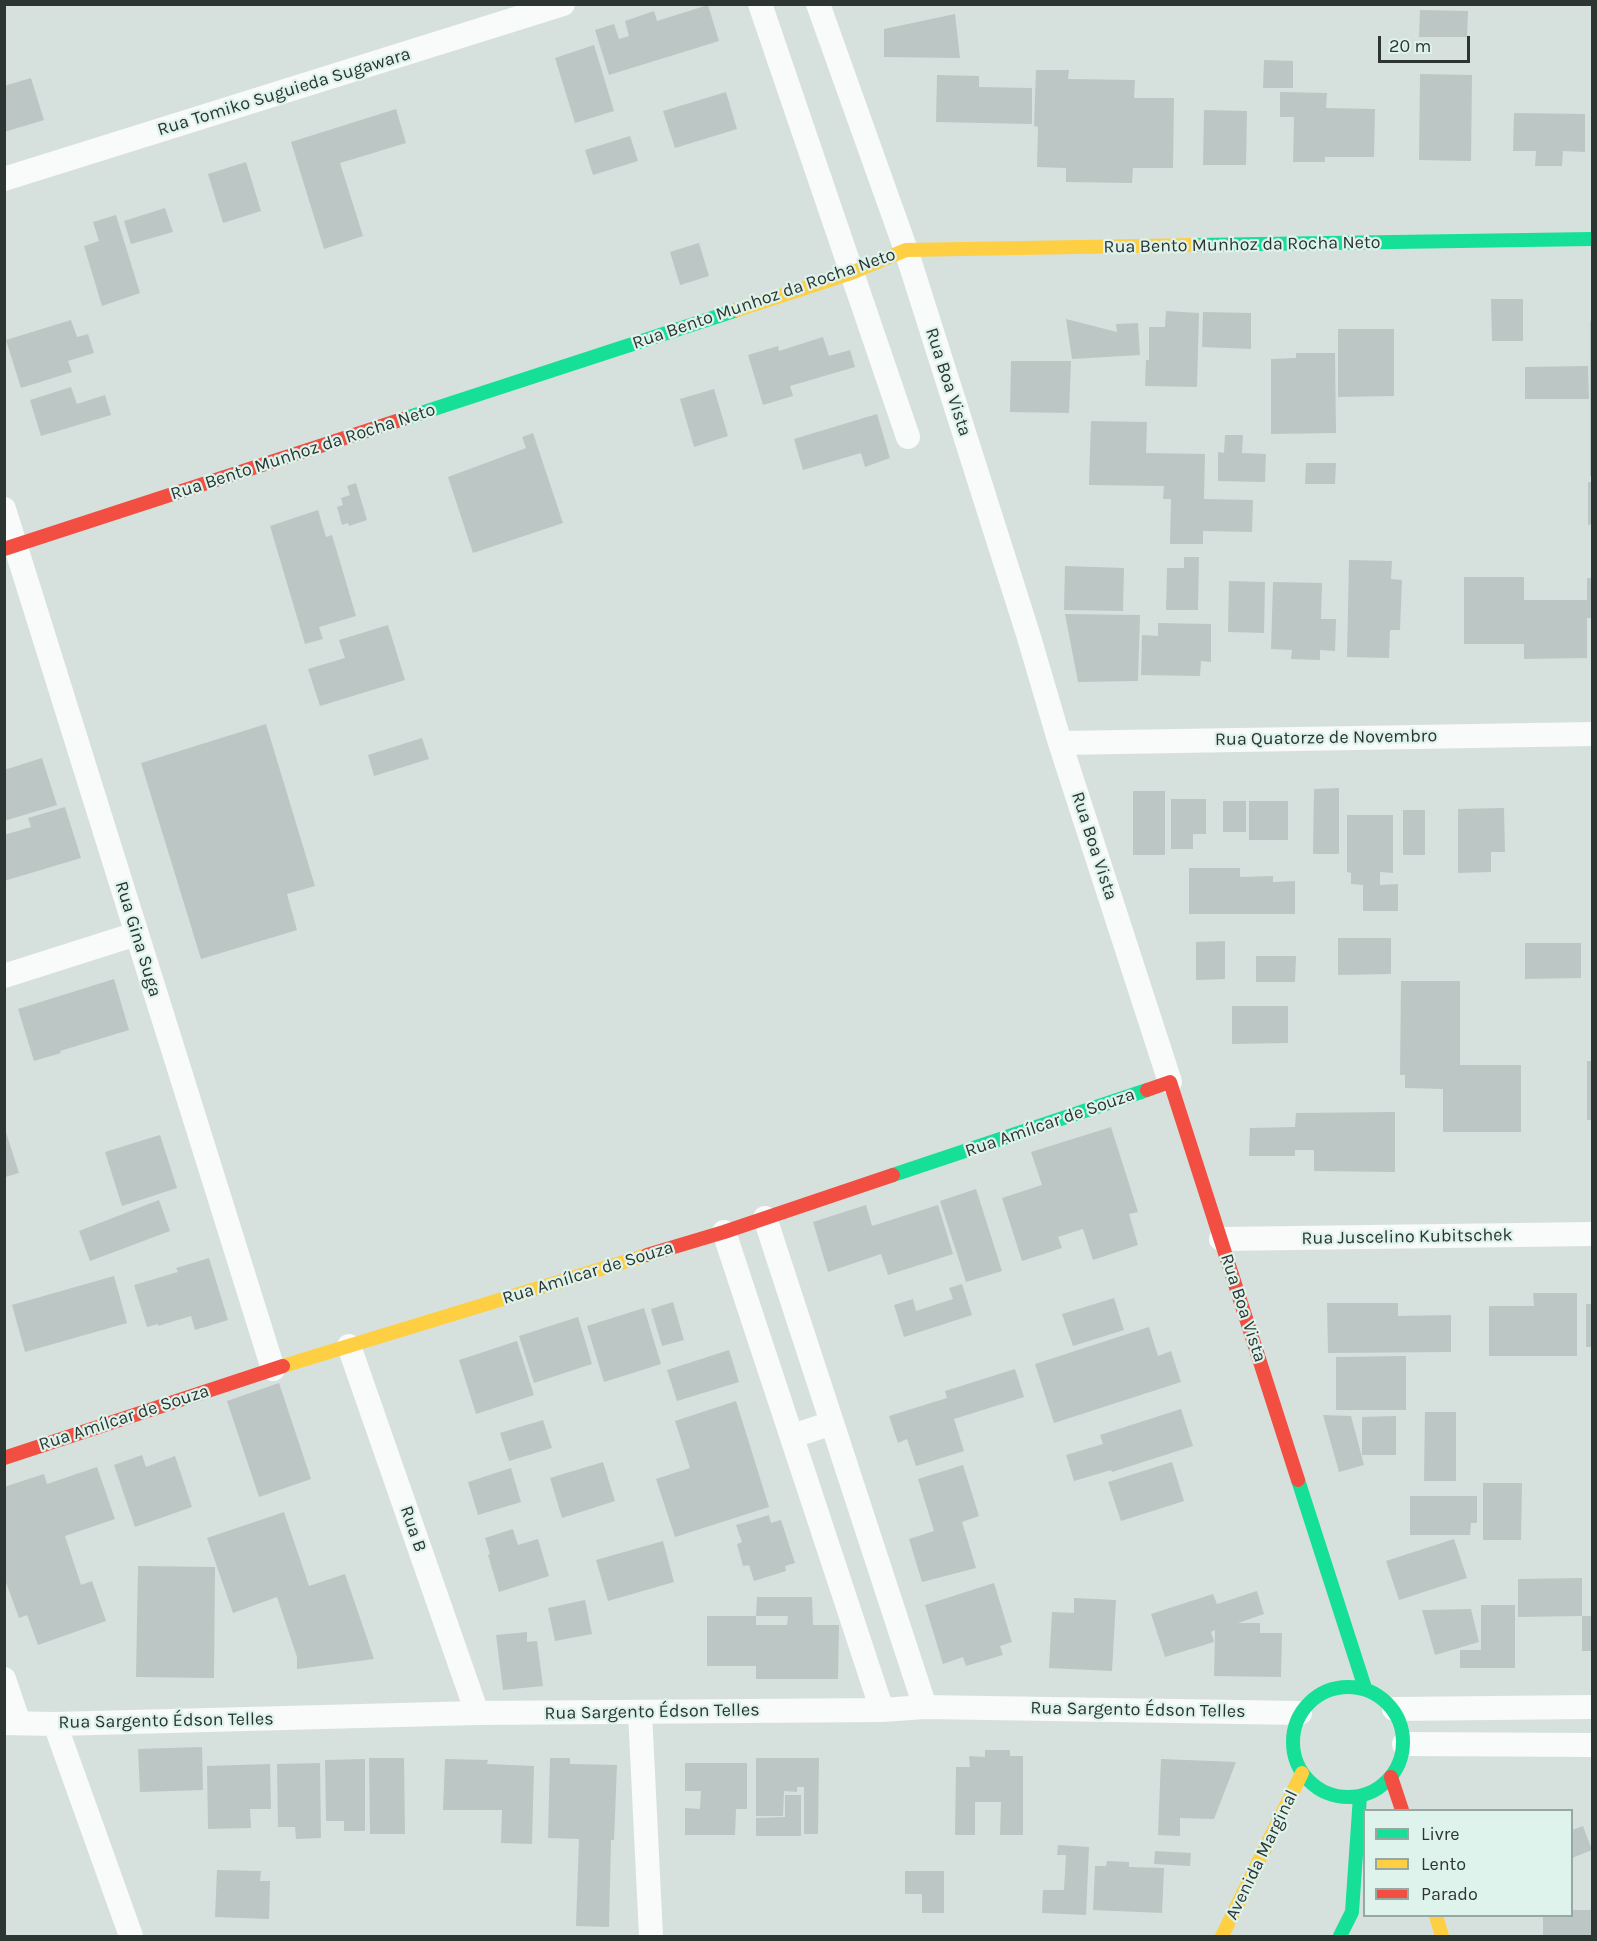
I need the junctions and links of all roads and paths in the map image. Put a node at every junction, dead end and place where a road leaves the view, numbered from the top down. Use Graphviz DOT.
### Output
graph roads {
  1 [pos="563,4"];
  2 [pos="760,4"];
  3 [pos="818,4"];
  4 [pos="4,179"];
  5 [pos="1593,239"];
  6 [pos="906,250"];
  7 [pos="851,273"];
  8 [pos="908,437"];
  9 [pos="4,509"];
  10 [pos="11,547"];
  11 [pos="1593,734"];
  12 [pos="1060,742"];
  13 [pos="136,934"];
  14 [pos="4,976"];
  15 [pos="1170,1082"];
  16 [pos="765,1218"];
  17 [pos="724,1232"];
  18 [pos="1593,1234"];
  19 [pos="1221,1239"];
  20 [pos="349,1346"];
  21 [pos="273,1369"];
  22 [pos="832,1422"];
  23 [pos="793,1436"];
  24 [pos="4,1458"];
  25 [pos="4,1679"];
  26 [pos="1365,1688"];
  27 [pos="925,1707"];
  28 [pos="1593,1707"];
  29 [pos="1394,1709"];
  30 [pos="882,1710"];
  31 [pos="640,1712"];
  32 [pos="477,1713"];
  33 [pos="1300,1713"];
  34 [pos="12,1723"];
  35 [pos="55,1724"];
  36 [pos="1404,1744"];
  37 [pos="1593,1745"];
  38 [pos="1302,1773"];
  39 [pos="1391,1777"];
  40 [pos="1360,1796"];
  41 [pos="1402,1809"];
  42 [pos="1436,1917"];
  43 [pos="131,1936"];
  44 [pos="651,1936"];
  45 [pos="1222,1936"];
  46 [pos="1340,1936"];
  47 [pos="1442,1936"];
  1 -- 4 [label="street, Rua Tomiko Suguieda Sugawara"];
  2 -- 7 [label="street"];
  3 -- 6 [label="street, Rua Boa Vista"];
  5 -- 6 [label="street, Rua Bento Munhoz da Rocha Neto"];
  6 -- 7 [label="street, Rua Bento Munhoz da Rocha Neto"];
  6 -- 12 [label="street, Rua Boa Vista"];
  7 -- 8 [label="street"];
  7 -- 10 [label="street, Rua Bento Munhoz da Rocha Neto"];
  9 -- 10 [label="street, Rua Gina Suga"];
  10 -- 13 [label="street, Rua Gina Suga"];
  11 -- 12 [label="street, Rua Quatorze de Novembro"];
  12 -- 15 [label="street, Rua Boa Vista"];
  13 -- 14 [label="street"];
  13 -- 21 [label="street, Rua Gina Suga"];
  15 -- 16 [label="street, Rua Amílcar de Souza"];
  15 -- 19 [label="street, Rua Boa Vista"];
  16 -- 17 [label="street, Rua Amílcar de Souza"];
  16 -- 22 [label="street"];
  17 -- 20 [label="street, Rua Amílcar de Souza"];
  17 -- 23 [label="street"];
  18 -- 19 [label="street, Rua Juscelino Kubitschek"];
  19 -- 26 [label="street, Rua Boa Vista"];
  20 -- 21 [label="street, Rua Amílcar de Souza"];
  20 -- 32 [label="street, Rua B"];
  21 -- 24 [label="street, Rua Amílcar de Souza"];
  22 -- 23 [label="street"];
  22 -- 27 [label="street"];
  23 -- 30 [label="street"];
  25 -- 34 [label="street"];
  26 -- 29 [label="street"];
  26 -- 33 [label="street"];
  27 -- 30 [label="street, Rua Sargento Édson Telles"];
  27 -- 33 [label="street, Rua Sargento Édson Telles"];
  28 -- 29 [label="street"];
  29 -- 36 [label="street"];
  30 -- 31 [label="street, Rua Sargento Édson Telles"];
  31 -- 32 [label="street, Rua Sargento Édson Telles"];
  31 -- 44 [label="street"];
  32 -- 35 [label="street, Rua Sargento Édson Telles"];
  33 -- 38 [label="street"];
  34 -- 35 [label="street, Rua Sargento Édson Telles"];
  35 -- 43 [label="street"];
  36 -- 37 [label="street"];
  36 -- 39 [label="street"];
  38 -- 40 [label="street"];
  38 -- 45 [label="street, Avenida Marginal"];
  39 -- 40 [label="street"];
  39 -- 41 [label="street"];
  40 -- 46 [label="street"];
  42 -- 47 [label="street"];
}
